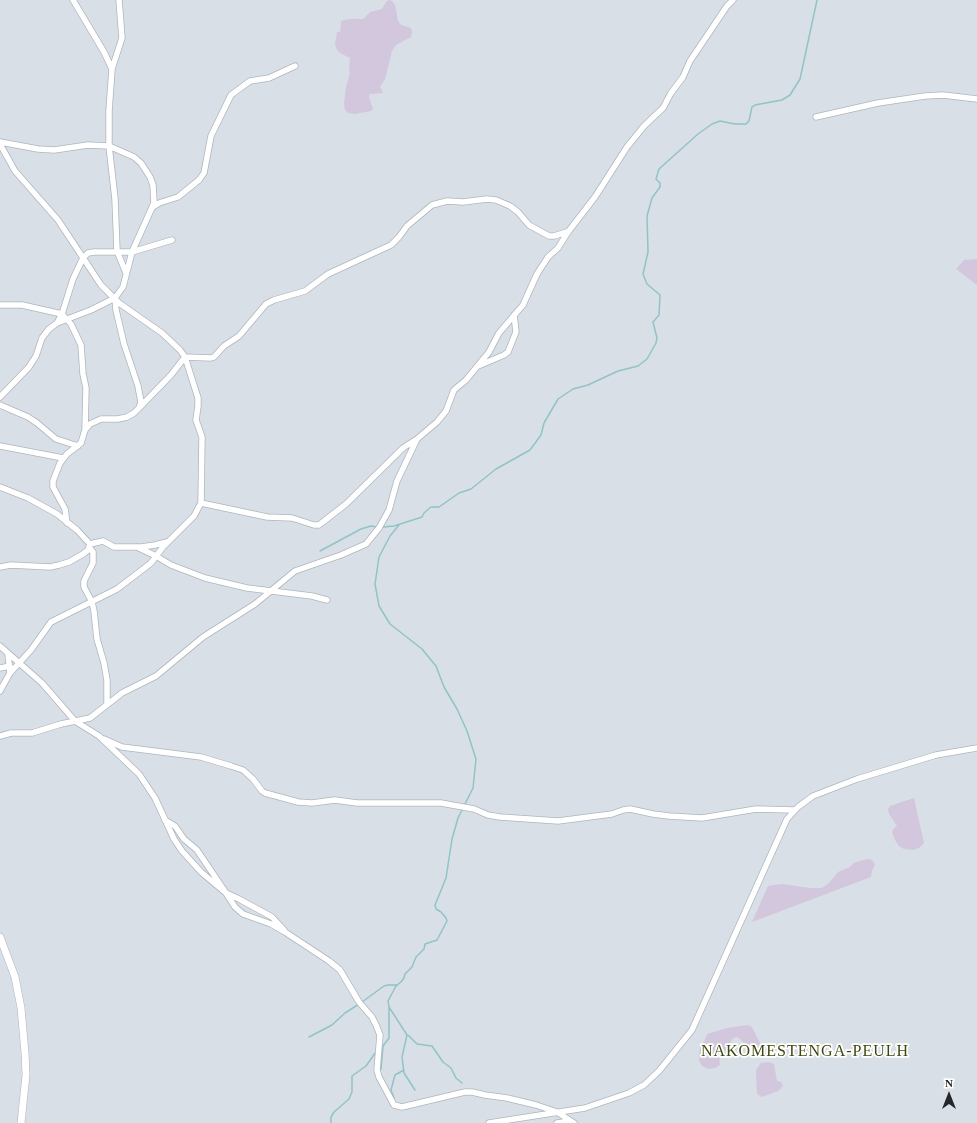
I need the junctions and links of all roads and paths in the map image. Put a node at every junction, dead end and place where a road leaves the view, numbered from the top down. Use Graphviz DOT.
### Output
graph roads {
  1 [pos="73,0"];
  2 [pos="119,0"];
  3 [pos="733,0"];
  4 [pos="295,66"];
  5 [pos="112,69"];
  6 [pos="977,99"];
  7 [pos="816,117"];
  8 [pos="0,143"];
  9 [pos="109,146"];
  10 [pos="153,207"];
  11 [pos="568,232"];
  12 [pos="172,240"];
  13 [pos="117,251"];
  14 [pos="132,252"];
  15 [pos="83,258"];
  16 [pos="126,273"];
  17 [pos="115,298"];
  18 [pos="0,305"];
  19 [pos="62,314"];
  20 [pos="514,315"];
  21 [pos="67,319"];
  22 [pos="57,323"];
  23 [pos="185,357"];
  24 [pos="476,367"];
  25 [pos="0,397"];
  26 [pos="0,405"];
  27 [pos="139,408"];
  28 [pos="85,430"];
  29 [pos="417,439"];
  30 [pos="0,446"];
  31 [pos="78,446"];
  32 [pos="63,458"];
  33 [pos="0,487"];
  34 [pos="201,503"];
  35 [pos="67,523"];
  36 [pos="169,541"];
  37 [pos="90,546"];
  38 [pos="137,547"];
  39 [pos="156,556"];
  40 [pos="0,567"];
  41 [pos="271,590"];
  42 [pos="327,600"];
  43 [pos="92,602"];
  44 [pos="0,646"];
  45 [pos="8,654"];
  46 [pos="20,663"];
  47 [pos="10,666"];
  48 [pos="0,668"];
  49 [pos="10,673"];
  50 [pos="0,691"];
  51 [pos="107,704"];
  52 [pos="74,721"];
  53 [pos="0,736"];
  54 [pos="99,736"];
  55 [pos="977,748"];
  56 [pos="794,810"];
  57 [pos="165,820"];
  58 [pos="226,893"];
  59 [pos="285,932"];
  60 [pos="0,937"];
  61 [pos="557,1112"];
  62 [pos="497,1122"];
  63 [pos="572,1122"];
  64 [pos="21,1123"];
  65 [pos="489,1123"];
  66 [pos="557,1123"];
  1 -- 5 [label="street"];
  2 -- 5 [label="street"];
  3 -- 11 [label="street"];
  4 -- 10 [label="street"];
  5 -- 9 [label="street"];
  6 -- 7 [label="street"];
  8 -- 9 [label="street"];
  8 -- 15 [label="street"];
  9 -- 10 [label="street"];
  9 -- 13 [label="street"];
  10 -- 14 [label="street"];
  11 -- 20 [label="street"];
  11 -- 23 [label="street"];
  12 -- 14 [label="street"];
  13 -- 14 [label="street"];
  13 -- 15 [label="street"];
  13 -- 16 [label="street"];
  14 -- 16 [label="street"];
  15 -- 17 [label="street"];
  15 -- 19 [label="street"];
  16 -- 17 [label="street"];
  17 -- 21 [label="street"];
  17 -- 23 [label="street"];
  17 -- 27 [label="street"];
  18 -- 19 [label="street"];
  19 -- 21 [label="street"];
  19 -- 22 [label="street"];
  20 -- 24 [label="street"];
  20 -- 24 [label="street"];
  21 -- 22 [label="street"];
  21 -- 28 [label="street"];
  22 -- 25 [label="street"];
  23 -- 27 [label="street"];
  23 -- 34 [label="street"];
  24 -- 29 [label="street"];
  26 -- 31 [label="street"];
  27 -- 28 [label="street"];
  28 -- 31 [label="street"];
  29 -- 34 [label="street"];
  29 -- 41 [label="street"];
  30 -- 32 [label="street"];
  31 -- 32 [label="street"];
  32 -- 35 [label="street"];
  33 -- 35 [label="street"];
  34 -- 36 [label="street"];
  35 -- 37 [label="street"];
  36 -- 38 [label="street"];
  36 -- 39 [label="street"];
  37 -- 38 [label="street"];
  37 -- 40 [label="street"];
  37 -- 43 [label="street"];
  38 -- 39 [label="street"];
  39 -- 41 [label="street"];
  39 -- 43 [label="street"];
  41 -- 42 [label="street"];
  41 -- 51 [label="street"];
  43 -- 46 [label="street"];
  43 -- 51 [label="street"];
  44 -- 45 [label="street"];
  45 -- 46 [label="street"];
  45 -- 47 [label="street"];
  46 -- 49 [label="street"];
  46 -- 52 [label="street"];
  47 -- 48 [label="street"];
  47 -- 49 [label="street"];
  49 -- 50 [label="street"];
  51 -- 52 [label="street"];
  52 -- 53 [label="street"];
  52 -- 54 [label="street"];
  54 -- 56 [label="street"];
  54 -- 57 [label="street"];
  55 -- 56 [label="street"];
  56 -- 61 [label="street"];
  57 -- 58 [label="street"];
  57 -- 58 [label="street"];
  58 -- 59 [label="street"];
  58 -- 59 [label="street"];
  59 -- 61 [label="street"];
  60 -- 64 [label="street"];
  61 -- 62 [label="street"];
  61 -- 63 [label="street"];
  62 -- 65 [label="street"];
  63 -- 66 [label="street"];
}
